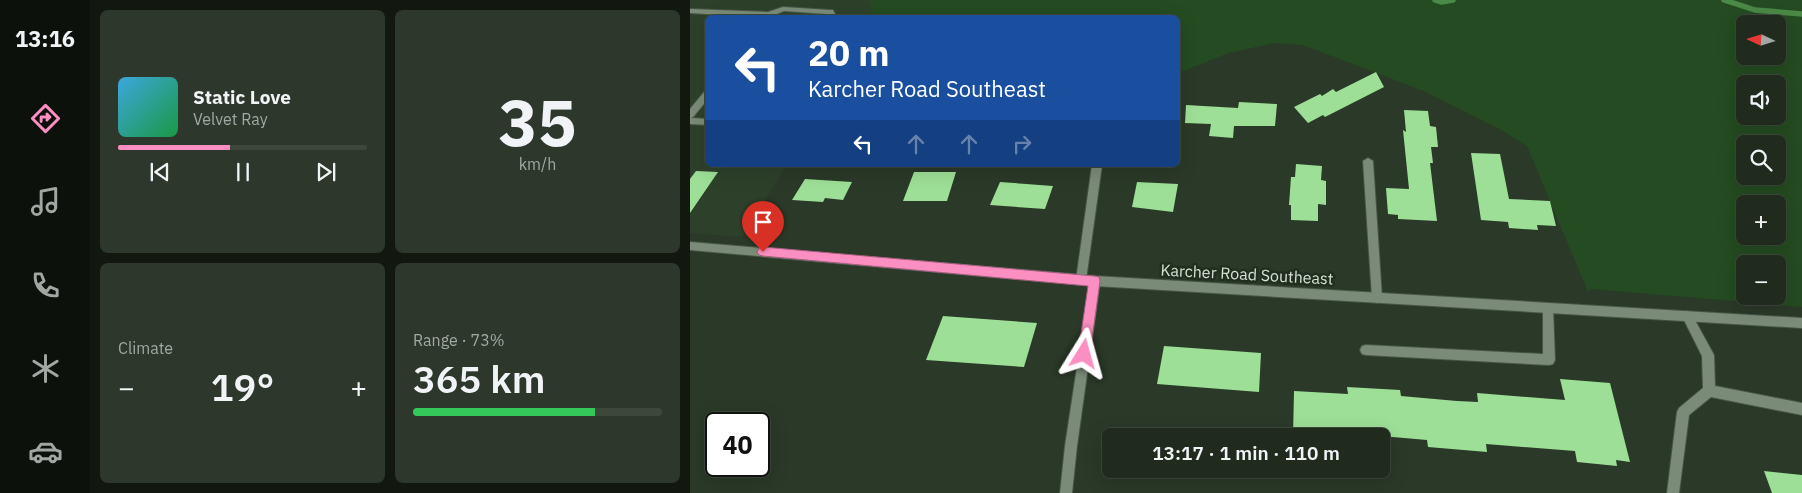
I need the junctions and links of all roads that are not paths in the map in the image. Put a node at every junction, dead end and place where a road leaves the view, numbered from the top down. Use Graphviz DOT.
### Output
graph roads {
  1 [pos="690,11"];
  2 [pos="752,15"];
  3 [pos="770,15"];
  4 [pos="832,15"];
  5 [pos="705,97"];
  6 [pos="690,115"];
  7 [pos="690,121"];
  8 [pos="705,122"];
  9 [pos="1368,161"];
  10 [pos="1097,167"];
  11 [pos="690,246"];
  12 [pos="1080,280"];
  13 [pos="1094,281"];
  14 [pos="1377,298"];
  15 [pos="1548,308"];
  16 [pos="1687,316"];
  17 [pos="1802,323"];
  18 [pos="1366,350"];
  19 [pos="1709,391"];
  20 [pos="1802,409"];
  21 [pos="1066,493"];
  22 [pos="1673,493"];
  1 -- 2 [label="street"];
  3 -- 4 [label="street"];
  5 -- 6 [label="street"];
  7 -- 8 [label="street"];
  9 -- 14 [label="street"];
  10 -- 12 [label="street"];
  11 -- 12 [label="street, Karcher Road Southeast"];
  12 -- 13 [label="street, Karcher Road Southeast"];
  13 -- 14 [label="street, Karcher Road Southeast"];
  13 -- 21 [label="street"];
  14 -- 15 [label="street, Karcher Road Southeast"];
  15 -- 16 [label="street, Karcher Road Southeast"];
  15 -- 18 [label="street"];
  16 -- 17 [label="street, Karcher Road Southeast"];
  16 -- 19 [label="street"];
  19 -- 20 [label="street"];
  19 -- 22 [label="street"];
}
